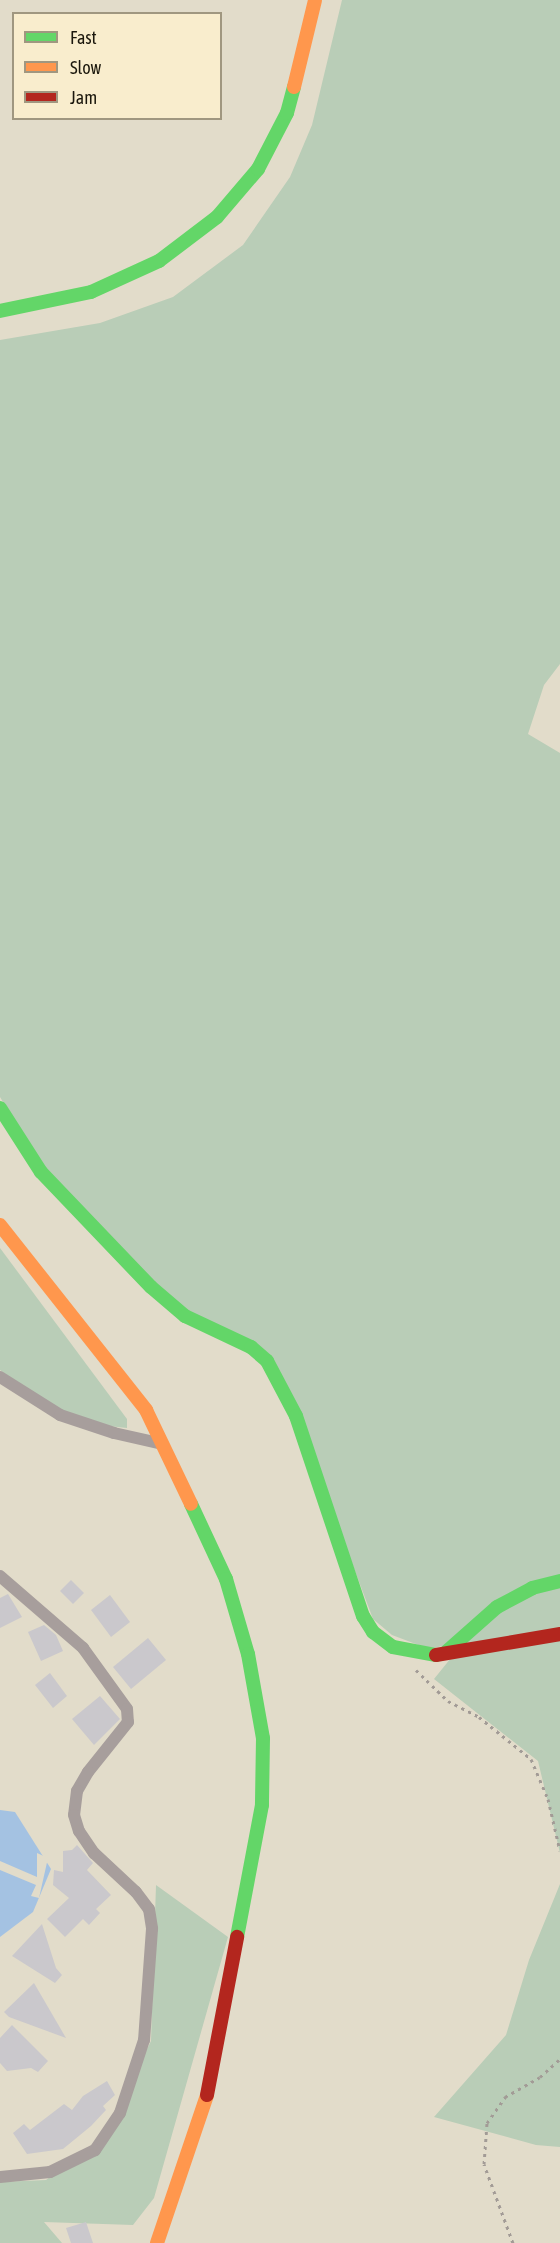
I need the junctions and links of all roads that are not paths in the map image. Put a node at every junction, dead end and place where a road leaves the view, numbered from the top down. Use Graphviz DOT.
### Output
graph roads {
  1 [pos="315,0"];
  2 [pos="0,311"];
  3 [pos="0,1108"];
  4 [pos="0,1226"];
  5 [pos="0,1377"];
  6 [pos="158,1443"];
  7 [pos="0,1576"];
  8 [pos="560,1581"];
  9 [pos="560,1634"];
  10 [pos="443,1655"];
  11 [pos="0,2177"];
  12 [pos="158,2243"];
  1 -- 2 [label="main road"];
  3 -- 10 [label="main road"];
  4 -- 6 [label="main road"];
  5 -- 6 [label="street"];
  6 -- 12 [label="main road"];
  7 -- 11 [label="street"];
  8 -- 10 [label="main road"];
  9 -- 10 [label="main road"];
}
